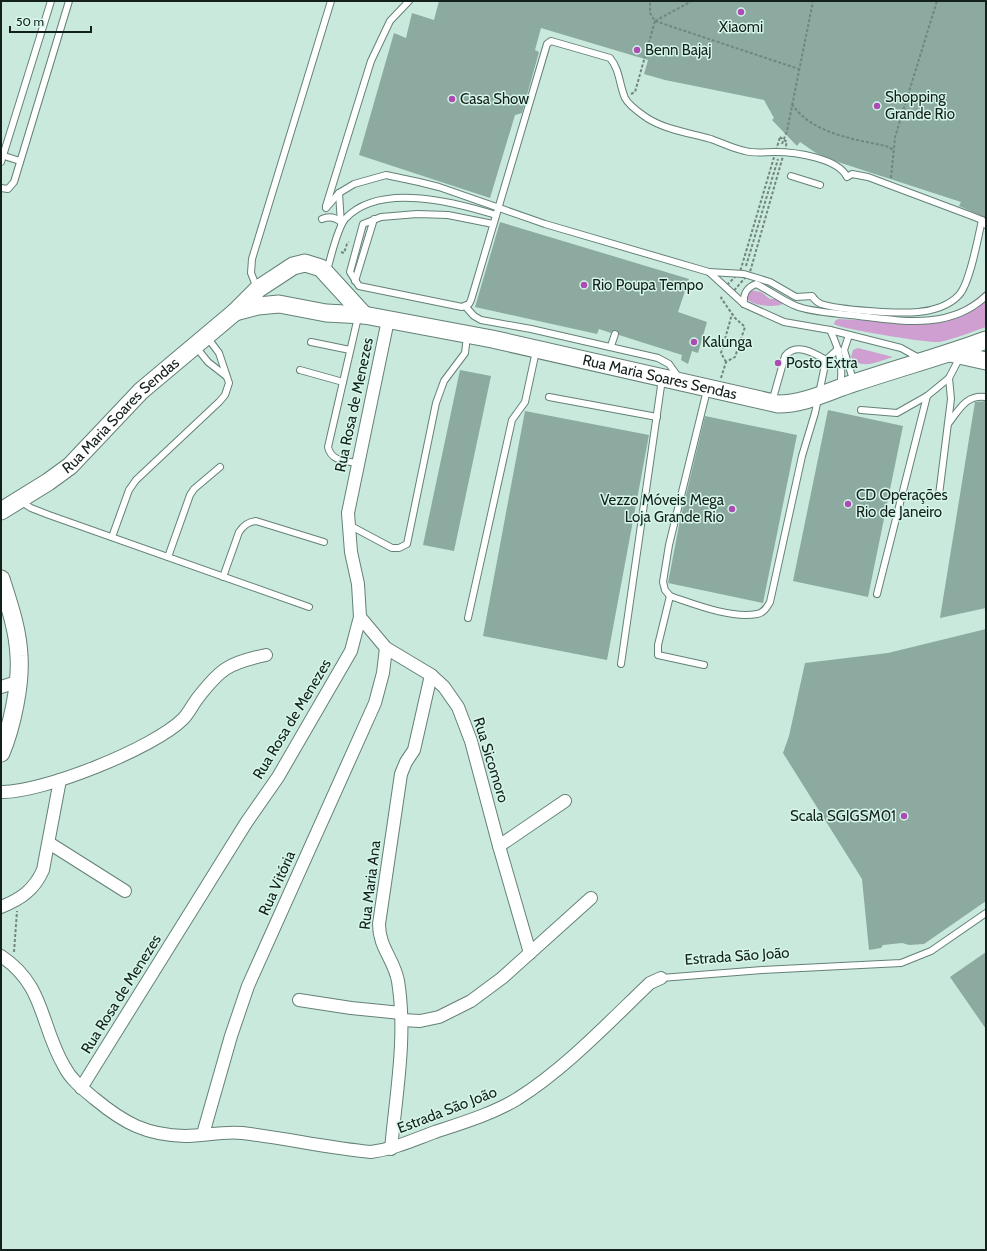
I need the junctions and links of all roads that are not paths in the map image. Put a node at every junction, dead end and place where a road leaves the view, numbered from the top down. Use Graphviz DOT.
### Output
graph roads {
  1 [pos="51,1"];
  2 [pos="69,1"];
  3 [pos="331,1"];
  4 [pos="409,1"];
  5 [pos="2,157"];
  6 [pos="20,161"];
  7 [pos="790,176"];
  8 [pos="820,185"];
  9 [pos="1,188"];
  10 [pos="339,193"];
  11 [pos="496,211"];
  12 [pos="322,219"];
  13 [pos="374,219"];
  14 [pos="984,222"];
  15 [pos="341,224"];
  16 [pos="493,224"];
  17 [pos="285,270"];
  18 [pos="709,272"];
  19 [pos="332,279"];
  20 [pos="355,281"];
  21 [pos="263,296"];
  22 [pos="986,296"];
  23 [pos="744,304"];
  24 [pos="289,305"];
  25 [pos="465,306"];
  26 [pos="326,313"];
  27 [pos="361,316"];
  28 [pos="388,320"];
  29 [pos="830,330"];
  30 [pos="615,334"];
  31 [pos="467,335"];
  32 [pos="849,335"];
  33 [pos="986,340"];
  34 [pos="201,341"];
  35 [pos="310,342"];
  36 [pos="611,346"];
  37 [pos="537,349"];
  38 [pos="838,349"];
  39 [pos="350,350"];
  40 [pos="955,355"];
  41 [pos="826,360"];
  42 [pos="924,361"];
  43 [pos="986,361"];
  44 [pos="300,370"];
  45 [pos="226,376"];
  46 [pos="662,378"];
  47 [pos="949,378"];
  48 [pos="343,382"];
  49 [pos="683,382"];
  50 [pos="847,385"];
  51 [pos="712,390"];
  52 [pos="819,396"];
  53 [pos="927,396"];
  54 [pos="549,397"];
  55 [pos="986,397"];
  56 [pos="772,404"];
  57 [pos="861,410"];
  58 [pos="657,417"];
  59 [pos="948,425"];
  60 [pos="357,463"];
  61 [pos="220,467"];
  62 [pos="939,496"];
  63 [pos="19,500"];
  64 [pos="1,511"];
  65 [pos="349,525"];
  66 [pos="112,537"];
  67 [pos="324,542"];
  68 [pos="168,557"];
  69 [pos="223,577"];
  70 [pos="1,579"];
  71 [pos="877,594"];
  72 [pos="670,596"];
  73 [pos="309,607"];
  74 [pos="360,617"];
  75 [pos="468,618"];
  76 [pos="386,648"];
  77 [pos="266,655"];
  78 [pos="621,664"];
  79 [pos="704,665"];
  80 [pos="431,675"];
  81 [pos="9,685"];
  82 [pos="1,753"];
  83 [pos="60,780"];
  84 [pos="1,792"];
  85 [pos="564,801"];
  86 [pos="49,843"];
  87 [pos="499,846"];
  88 [pos="125,891"];
  89 [pos="591,898"];
  90 [pos="1,907"];
  91 [pos="986,913"];
  92 [pos="530,953"];
  93 [pos="1,956"];
  94 [pos="661,978"];
  95 [pos="299,1000"];
  96 [pos="402,1016"];
  97 [pos="81,1088"];
  98 [pos="203,1134"];
  99 [pos="391,1149"];
  1 -- 5 [label="lane"];
  2 -- 6 [label="lane"];
  3 -- 21 [label="lane"];
  4 -- 10 [label="lane"];
  5 -- 6 [label="lane"];
  6 -- 9 [label="lane"];
  7 -- 8 [label="lane"];
  10 -- 11 [label="lane"];
  10 -- 15 [label="lane"];
  11 -- 14 [label="lane"];
  11 -- 15 [label="lane"];
  11 -- 16 [label="lane"];
  11 -- 18 [label="lane"];
  12 -- 15 [label="lane"];
  13 -- 16 [label="lane"];
  13 -- 20 [label="lane"];
  13 -- 20 [label="lane"];
  14 -- 18 [label="lane"];
  15 -- 19 [label="lane"];
  16 -- 25 [label="lane"];
  17 -- 19 [label="main road, Rua Maria Soares Sendas"];
  17 -- 21 [label="main road, Rua Maria Soares Sendas"];
  17 -- 24 [label="main road"];
  18 -- 23 [label="lane"];
  19 -- 26 [label="main road"];
  19 -- 27 [label="main road, Rua Maria Soares Sendas"];
  20 -- 25 [label="lane"];
  21 -- 24 [label="main road, Rua Maria Soares Sendas"];
  21 -- 34 [label="main road, Rua Maria Soares Sendas"];
  22 -- 23 [label="lane"];
  23 -- 29 [label="lane"];
  24 -- 26 [label="main road, Rua Maria Soares Sendas"];
  25 -- 36 [label="lane"];
  26 -- 27 [label="main road, Rua Maria Soares Sendas"];
  27 -- 28 [label="main road, Rua Maria Soares Sendas"];
  27 -- 39 [label="lane"];
  28 -- 31 [label="main road, Rua Maria Soares Sendas"];
  28 -- 60 [label="street, Rua Rosa de Menezes"];
  29 -- 32 [label="lane"];
  29 -- 38 [label="lane"];
  30 -- 36 [label="lane"];
  31 -- 37 [label="main road, Rua Maria Soares Sendas"];
  31 -- 65 [label="lane"];
  32 -- 42 [label="lane"];
  32 -- 50 [label="lane"];
  33 -- 40 [label="main road, Rua Maria Soares Sendas"];
  34 -- 45 [label="lane"];
  34 -- 45 [label="lane"];
  34 -- 63 [label="main road, Rua Maria Soares Sendas"];
  35 -- 39 [label="lane"];
  36 -- 49 [label="lane"];
  37 -- 46 [label="main road, Rua Maria Soares Sendas"];
  37 -- 75 [label="lane"];
  38 -- 41 [label="lane"];
  38 -- 50 [label="lane"];
  39 -- 48 [label="lane"];
  40 -- 42 [label="main road, Rua Maria Soares Sendas"];
  40 -- 43 [label="main road, Rua Maria Soares Sendas"];
  40 -- 47 [label="lane"];
  41 -- 52 [label="lane"];
  41 -- 56 [label="lane"];
  42 -- 50 [label="main road, Rua Maria Soares Sendas"];
  44 -- 48 [label="lane"];
  45 -- 66 [label="lane"];
  46 -- 49 [label="main road, Rua Maria Soares Sendas"];
  46 -- 58 [label="lane"];
  47 -- 53 [label="lane"];
  47 -- 59 [label="lane"];
  48 -- 60 [label="lane"];
  49 -- 51 [label="main road, Rua Maria Soares Sendas"];
  50 -- 52 [label="main road, Rua Maria Soares Sendas"];
  51 -- 56 [label="main road, Rua Maria Soares Sendas"];
  51 -- 72 [label="lane"];
  52 -- 56 [label="main road, Rua Maria Soares Sendas"];
  52 -- 72 [label="lane"];
  53 -- 57 [label="lane"];
  53 -- 71 [label="lane"];
  54 -- 58 [label="lane"];
  55 -- 59 [label="lane"];
  58 -- 78 [label="lane"];
  59 -- 62 [label="lane"];
  60 -- 65 [label="street, Rua Rosa de Menezes"];
  61 -- 68 [label="lane"];
  63 -- 64 [label="main road, Rua Maria Soares Sendas"];
  63 -- 66 [label="lane"];
  65 -- 74 [label="street, Rua Rosa de Menezes"];
  66 -- 68 [label="lane"];
  67 -- 69 [label="lane"];
  68 -- 69 [label="lane"];
  69 -- 73 [label="lane"];
  70 -- 81 [label="main road"];
  72 -- 79 [label="lane"];
  74 -- 76 [label="street, Rua Sicomoro"];
  74 -- 97 [label="street, Rua Rosa de Menezes"];
  76 -- 80 [label="street, Rua Sicomoro"];
  76 -- 98 [label="street, Rua Vitória"];
  77 -- 83 [label="street"];
  80 -- 87 [label="street, Rua Sicomoro"];
  80 -- 96 [label="street, Rua Maria Ana"];
  81 -- 82 [label="main road"];
  83 -- 84 [label="street"];
  83 -- 86 [label="street"];
  85 -- 87 [label="street"];
  86 -- 88 [label="street"];
  86 -- 90 [label="street"];
  87 -- 92 [label="street, Rua Sicomoro"];
  89 -- 92 [label="street"];
  91 -- 94 [label="lane, Estrada São João"];
  92 -- 96 [label="street"];
  93 -- 97 [label="street, Estrada São João"];
  94 -- 99 [label="street, Estrada São João"];
  95 -- 96 [label="street"];
  96 -- 99 [label="street, Rua Maria Ana"];
  97 -- 98 [label="street, Estrada São João"];
  98 -- 99 [label="street, Estrada São João"];
}
